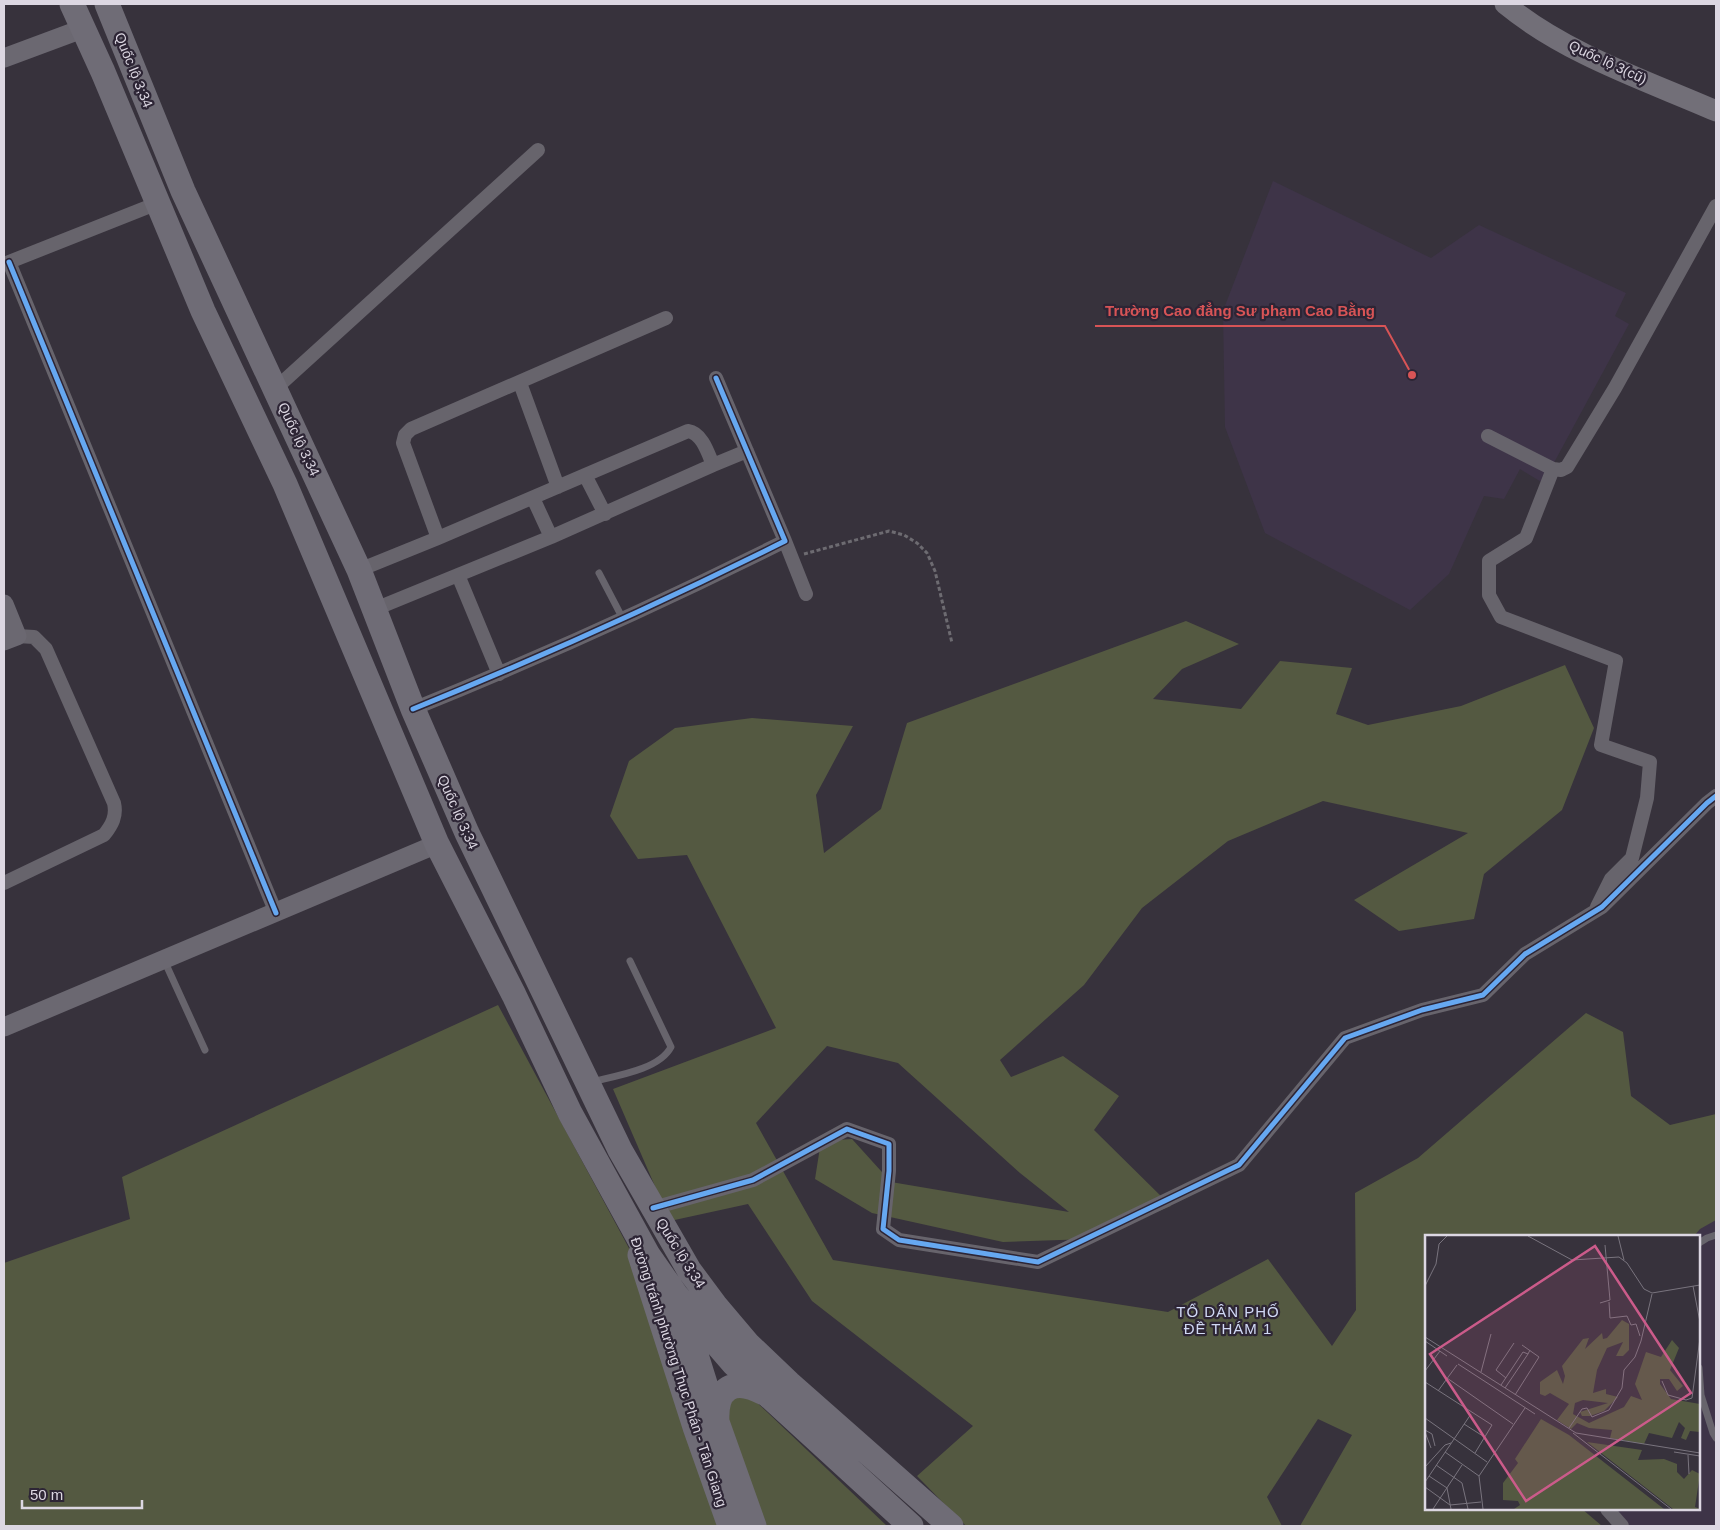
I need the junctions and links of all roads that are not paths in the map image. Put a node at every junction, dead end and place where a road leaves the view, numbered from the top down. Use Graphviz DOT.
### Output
graph roads {
  1 [pos="72,4"];
  2 [pos="107,4"];
  3 [pos="1505,4"];
  4 [pos="82,29"];
  5 [pos="124,46"];
  6 [pos="4,58"];
  7 [pos="1716,110"];
  8 [pos="538,150"];
  9 [pos="158,203"];
  10 [pos="1716,206"];
  11 [pos="6,263"];
  12 [pos="666,318"];
  13 [pos="716,378"];
  14 [pos="520,383"];
  15 [pos="275,388"];
  16 [pos="246,402"];
  17 [pos="1488,436"];
  18 [pos="747,451"];
  19 [pos="713,465"];
  20 [pos="1553,468"];
  21 [pos="586,475"];
  22 [pos="558,487"];
  23 [pos="533,498"];
  24 [pos="605,514"];
  25 [pos="551,537"];
  26 [pos="438,538"];
  27 [pos="785,541"];
  28 [pos="359,570"];
  29 [pos="599,573"];
  30 [pos="458,574"];
  31 [pos="806,594"];
  32 [pos="4,604"];
  33 [pos="375,609"];
  34 [pos="623,619"];
  35 [pos="10,638"];
  36 [pos="500,674"];
  37 [pos="413,709"];
  38 [pos="1716,796"];
  39 [pos="467,833"];
  40 [pos="437,844"];
  41 [pos="4,881"];
  42 [pos="1594,912"];
  43 [pos="276,913"];
  44 [pos="164,960"];
  45 [pos="630,961"];
  46 [pos="4,1027"];
  47 [pos="205,1050"];
  48 [pos="588,1083"];
  49 [pos="653,1208"];
  50 [pos="628,1217"];
  51 [pos="1716,1235"];
  52 [pos="1700,1242"];
  53 [pos="678,1298"];
  54 [pos="1700,1382"];
  55 [pos="770,1396"];
  56 [pos="706,1425"];
  57 [pos="1716,1438"];
  58 [pos="1608,1510"];
  59 [pos="730,1526"];
  60 [pos="754,1526"];
  61 [pos="911,1526"];
  62 [pos="951,1526"];
  63 [pos="1622,1526"];
  1 -- 4 [label="highway, Quốc lộ 3;34"];
  2 -- 5 [label="highway, Quốc lộ 3;34"];
  3 -- 7 [label="main road, Quốc lộ 3(cũ)"];
  4 -- 5 [label="highway"];
  4 -- 6 [label="street"];
  4 -- 9 [label="highway, Quốc lộ 3;34"];
  5 -- 15 [label="highway, Quốc lộ 3;34"];
  8 -- 15 [label="street"];
  9 -- 11 [label="street"];
  9 -- 16 [label="highway, Quốc lộ 3;34"];
  10 -- 20 [label="street"];
  11 -- 43 [label="street"];
  12 -- 14 [label="street"];
  13 -- 18 [label="street"];
  14 -- 22 [label="street"];
  14 -- 26 [label="street"];
  15 -- 16 [label="highway"];
  15 -- 28 [label="highway, Quốc lộ 3;34"];
  16 -- 40 [label="highway, Quốc lộ 3;34"];
  17 -- 20 [label="street"];
  18 -- 19 [label="street"];
  18 -- 27 [label="street"];
  19 -- 21 [label="street"];
  19 -- 24 [label="street"];
  20 -- 42 [label="street"];
  21 -- 22 [label="street"];
  21 -- 24 [label="street"];
  22 -- 23 [label="street"];
  23 -- 25 [label="street"];
  23 -- 26 [label="street"];
  24 -- 25 [label="street"];
  25 -- 30 [label="street"];
  26 -- 28 [label="street"];
  27 -- 31 [label="street"];
  27 -- 34 [label="street"];
  28 -- 33 [label="highway, Quốc lộ 3;34"];
  29 -- 34 [label="lane"];
  30 -- 33 [label="street"];
  30 -- 36 [label="street"];
  32 -- 35 [label="street"];
  33 -- 37 [label="highway, Quốc lộ 3;34"];
  34 -- 36 [label="street"];
  35 -- 41 [label="street"];
  36 -- 37 [label="street"];
  37 -- 39 [label="highway, Quốc lộ 3;34"];
  38 -- 42 [label="street"];
  39 -- 40 [label="highway"];
  39 -- 48 [label="highway, Quốc lộ 3;34"];
  40 -- 43 [label="street"];
  40 -- 50 [label="highway, Quốc lộ 3;34"];
  42 -- 49 [label="street"];
  43 -- 44 [label="street"];
  44 -- 46 [label="street"];
  44 -- 47 [label="lane"];
  45 -- 48 [label="lane"];
  48 -- 49 [label="highway, Quốc lộ 3;34"];
  49 -- 53 [label="highway, Đường tránh phường Thục Phán - Tân Giang"];
  49 -- 62 [label="highway, Quốc lộ 3;34"];
  50 -- 53 [label="highway, Quốc lộ 3;34"];
  50 -- 56 [label="highway, Đường tránh phường Thục Phán - Tân Giang"];
  51 -- 52 [label="lane"];
  53 -- 55 [label="highway, Quốc lộ 3;34"];
  53 -- 56 [label="highway, Đường tránh phường Thục Phán - Tân Giang"];
  54 -- 57 [label="lane"];
  55 -- 56 [label="highway"];
  55 -- 61 [label="highway, Quốc lộ 3;34"];
  56 -- 59 [label="highway, Đường tránh phường Thục Phán - Tân Giang"];
  56 -- 60 [label="highway, Đường tránh phường Thục Phán - Tân Giang"];
  58 -- 63 [label="street"];
}
